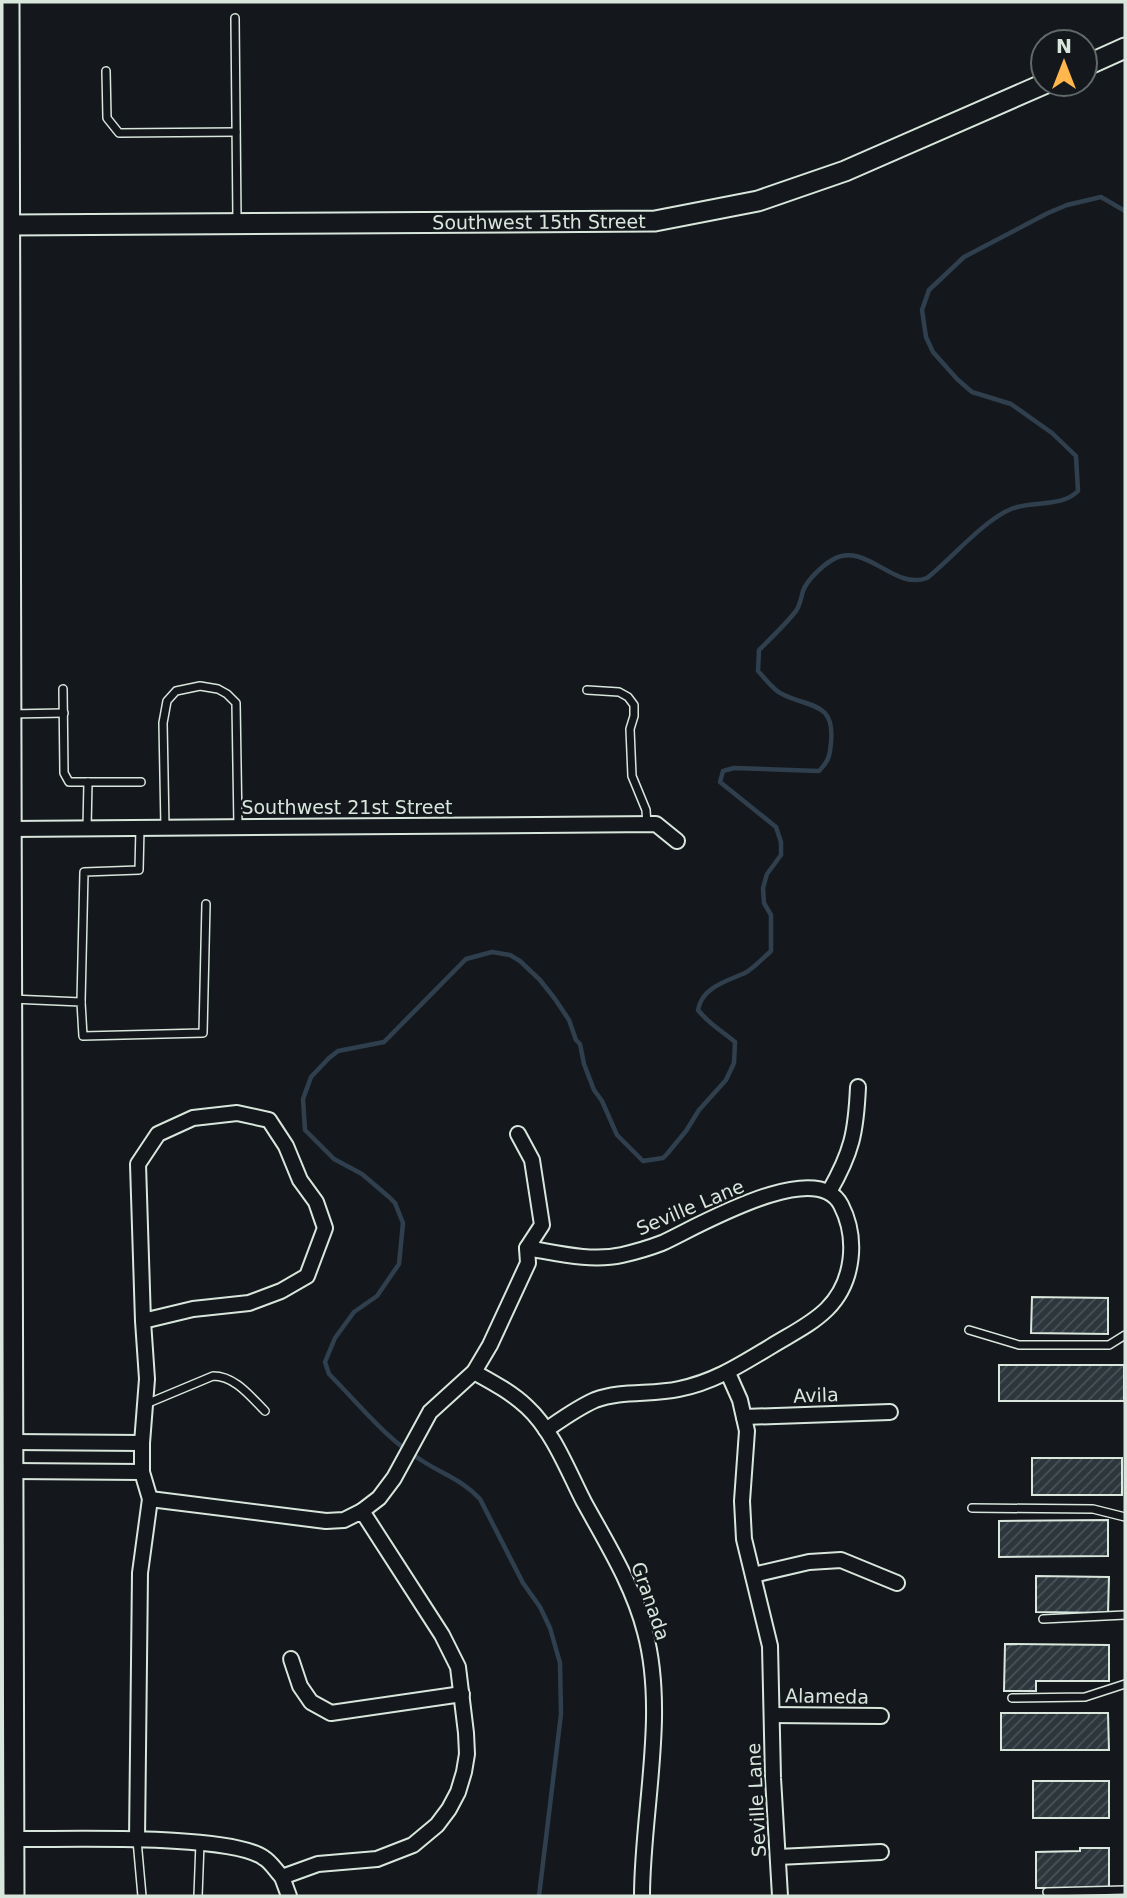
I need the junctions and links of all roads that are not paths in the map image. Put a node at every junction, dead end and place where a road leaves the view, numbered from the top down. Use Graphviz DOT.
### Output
graph roads {
  1 [pos="9,2"];
  2 [pos="235,18"];
  3 [pos="1125,48"];
  4 [pos="1099,60"];
  5 [pos="106,71"];
  6 [pos="1029,91"];
  7 [pos="236,132"];
  8 [pos="9,225"];
  9 [pos="237,225"];
  10 [pos="6,391"];
  11 [pos="6,447"];
  12 [pos="6,541"];
  13 [pos="6,631"];
  14 [pos="63,690"];
  15 [pos="587,690"];
  16 [pos="64,713"];
  17 [pos="11,714"];
  18 [pos="6,773"];
  19 [pos="88,782"];
  20 [pos="141,782"];
  21 [pos="647,825"];
  22 [pos="238,827"];
  23 [pos="87,828"];
  24 [pos="140,828"];
  25 [pos="166,828"];
  26 [pos="11,829"];
  27 [pos="677,841"];
  28 [pos="206,904"];
  29 [pos="6,929"];
  30 [pos="11,999"];
  31 [pos="81,1002"];
  32 [pos="858,1087"];
  33 [pos="518,1134"];
  34 [pos="829,1192"];
  35 [pos="527,1248"];
  36 [pos="143,1321"];
  37 [pos="969,1330"];
  38 [pos="1125,1335"];
  39 [pos="474,1372"];
  40 [pos="728,1373"];
  41 [pos="146,1404"];
  42 [pos="265,1411"];
  43 [pos="890,1412"];
  44 [pos="744,1417"];
  45 [pos="546,1430"];
  46 [pos="13,1442"];
  47 [pos="142,1443"];
  48 [pos="13,1471"];
  49 [pos="142,1472"];
  50 [pos="150,1499"];
  51 [pos="972,1508"];
  52 [pos="362,1511"];
  53 [pos="1125,1517"];
  54 [pos="753,1575"];
  55 [pos="897,1583"];
  56 [pos="1125,1615"];
  57 [pos="1043,1619"];
  58 [pos="291,1659"];
  59 [pos="1125,1684"];
  60 [pos="462,1694"];
  61 [pos="1012,1698"];
  62 [pos="772,1714"];
  63 [pos="881,1716"];
  64 [pos="14,1839"];
  65 [pos="138,1840"];
  66 [pos="200,1843"];
  67 [pos="881,1852"];
  68 [pos="778,1857"];
  69 [pos="282,1878"];
  70 [pos="1125,1890"];
  71 [pos="1047,1892"];
  72 [pos="14,1896"];
  73 [pos="142,1896"];
  74 [pos="198,1896"];
  75 [pos="289,1896"];
  76 [pos="642,1896"];
  77 [pos="780,1896"];
  1 -- 8 [label="main road"];
  2 -- 7 [label="lane"];
  3 -- 4 [label="main road"];
  5 -- 7 [label="lane"];
  6 -- 9 [label="main road, Southwest 15th Street"];
  7 -- 9 [label="lane"];
  8 -- 9 [label="main road, Southwest 15th Street"];
  8 -- 10 [label="main road"];
  10 -- 11 [label="main road"];
  11 -- 12 [label="main road"];
  12 -- 13 [label="main road"];
  13 -- 17 [label="main road"];
  14 -- 16 [label="lane"];
  15 -- 21 [label="lane"];
  16 -- 17 [label="lane"];
  16 -- 19 [label="lane"];
  17 -- 18 [label="main road"];
  18 -- 26 [label="main road"];
  19 -- 20 [label="lane"];
  19 -- 23 [label="lane"];
  21 -- 22 [label="street, Southwest 21st Street"];
  21 -- 27 [label="street, Southwest 21st Street"];
  22 -- 25 [label="street, Southwest 21st Street"];
  22 -- 25 [label="lane"];
  23 -- 24 [label="street, Southwest 21st Street"];
  23 -- 26 [label="street, Southwest 21st Street"];
  24 -- 25 [label="street, Southwest 21st Street"];
  24 -- 31 [label="lane"];
  26 -- 29 [label="main road"];
  28 -- 31 [label="lane"];
  29 -- 30 [label="main road"];
  30 -- 31 [label="lane"];
  30 -- 46 [label="main road"];
  32 -- 34 [label="street"];
  33 -- 35 [label="street"];
  34 -- 35 [label="street, Seville Lane"];
  34 -- 40 [label="street"];
  35 -- 39 [label="street"];
  36 -- 36 [label="street"];
  36 -- 41 [label="street"];
  37 -- 38 [label="lane"];
  39 -- 45 [label="street, Granada"];
  39 -- 52 [label="street"];
  40 -- 44 [label="street, Seville Lane"];
  40 -- 45 [label="street"];
  41 -- 42 [label="lane"];
  41 -- 47 [label="street"];
  43 -- 44 [label="street, Avila"];
  44 -- 54 [label="street, Seville Lane"];
  45 -- 76 [label="street, Granada"];
  46 -- 47 [label="street"];
  46 -- 48 [label="main road"];
  47 -- 49 [label="street"];
  48 -- 49 [label="street"];
  48 -- 64 [label="main road"];
  49 -- 50 [label="street"];
  50 -- 52 [label="street"];
  50 -- 65 [label="street"];
  51 -- 53 [label="lane"];
  52 -- 60 [label="street"];
  54 -- 55 [label="street"];
  54 -- 62 [label="street, Seville Lane"];
  56 -- 57 [label="lane"];
  58 -- 60 [label="street"];
  59 -- 61 [label="lane"];
  60 -- 69 [label="street"];
  62 -- 63 [label="street, Alameda"];
  62 -- 68 [label="street, Seville Lane"];
  64 -- 65 [label="street"];
  64 -- 72 [label="main road"];
  65 -- 66 [label="street"];
  65 -- 73 [label="lane"];
  66 -- 69 [label="street"];
  66 -- 74 [label="lane"];
  67 -- 68 [label="street"];
  68 -- 77 [label="street, Seville Lane"];
  69 -- 75 [label="street"];
  70 -- 71 [label="lane"];
}
